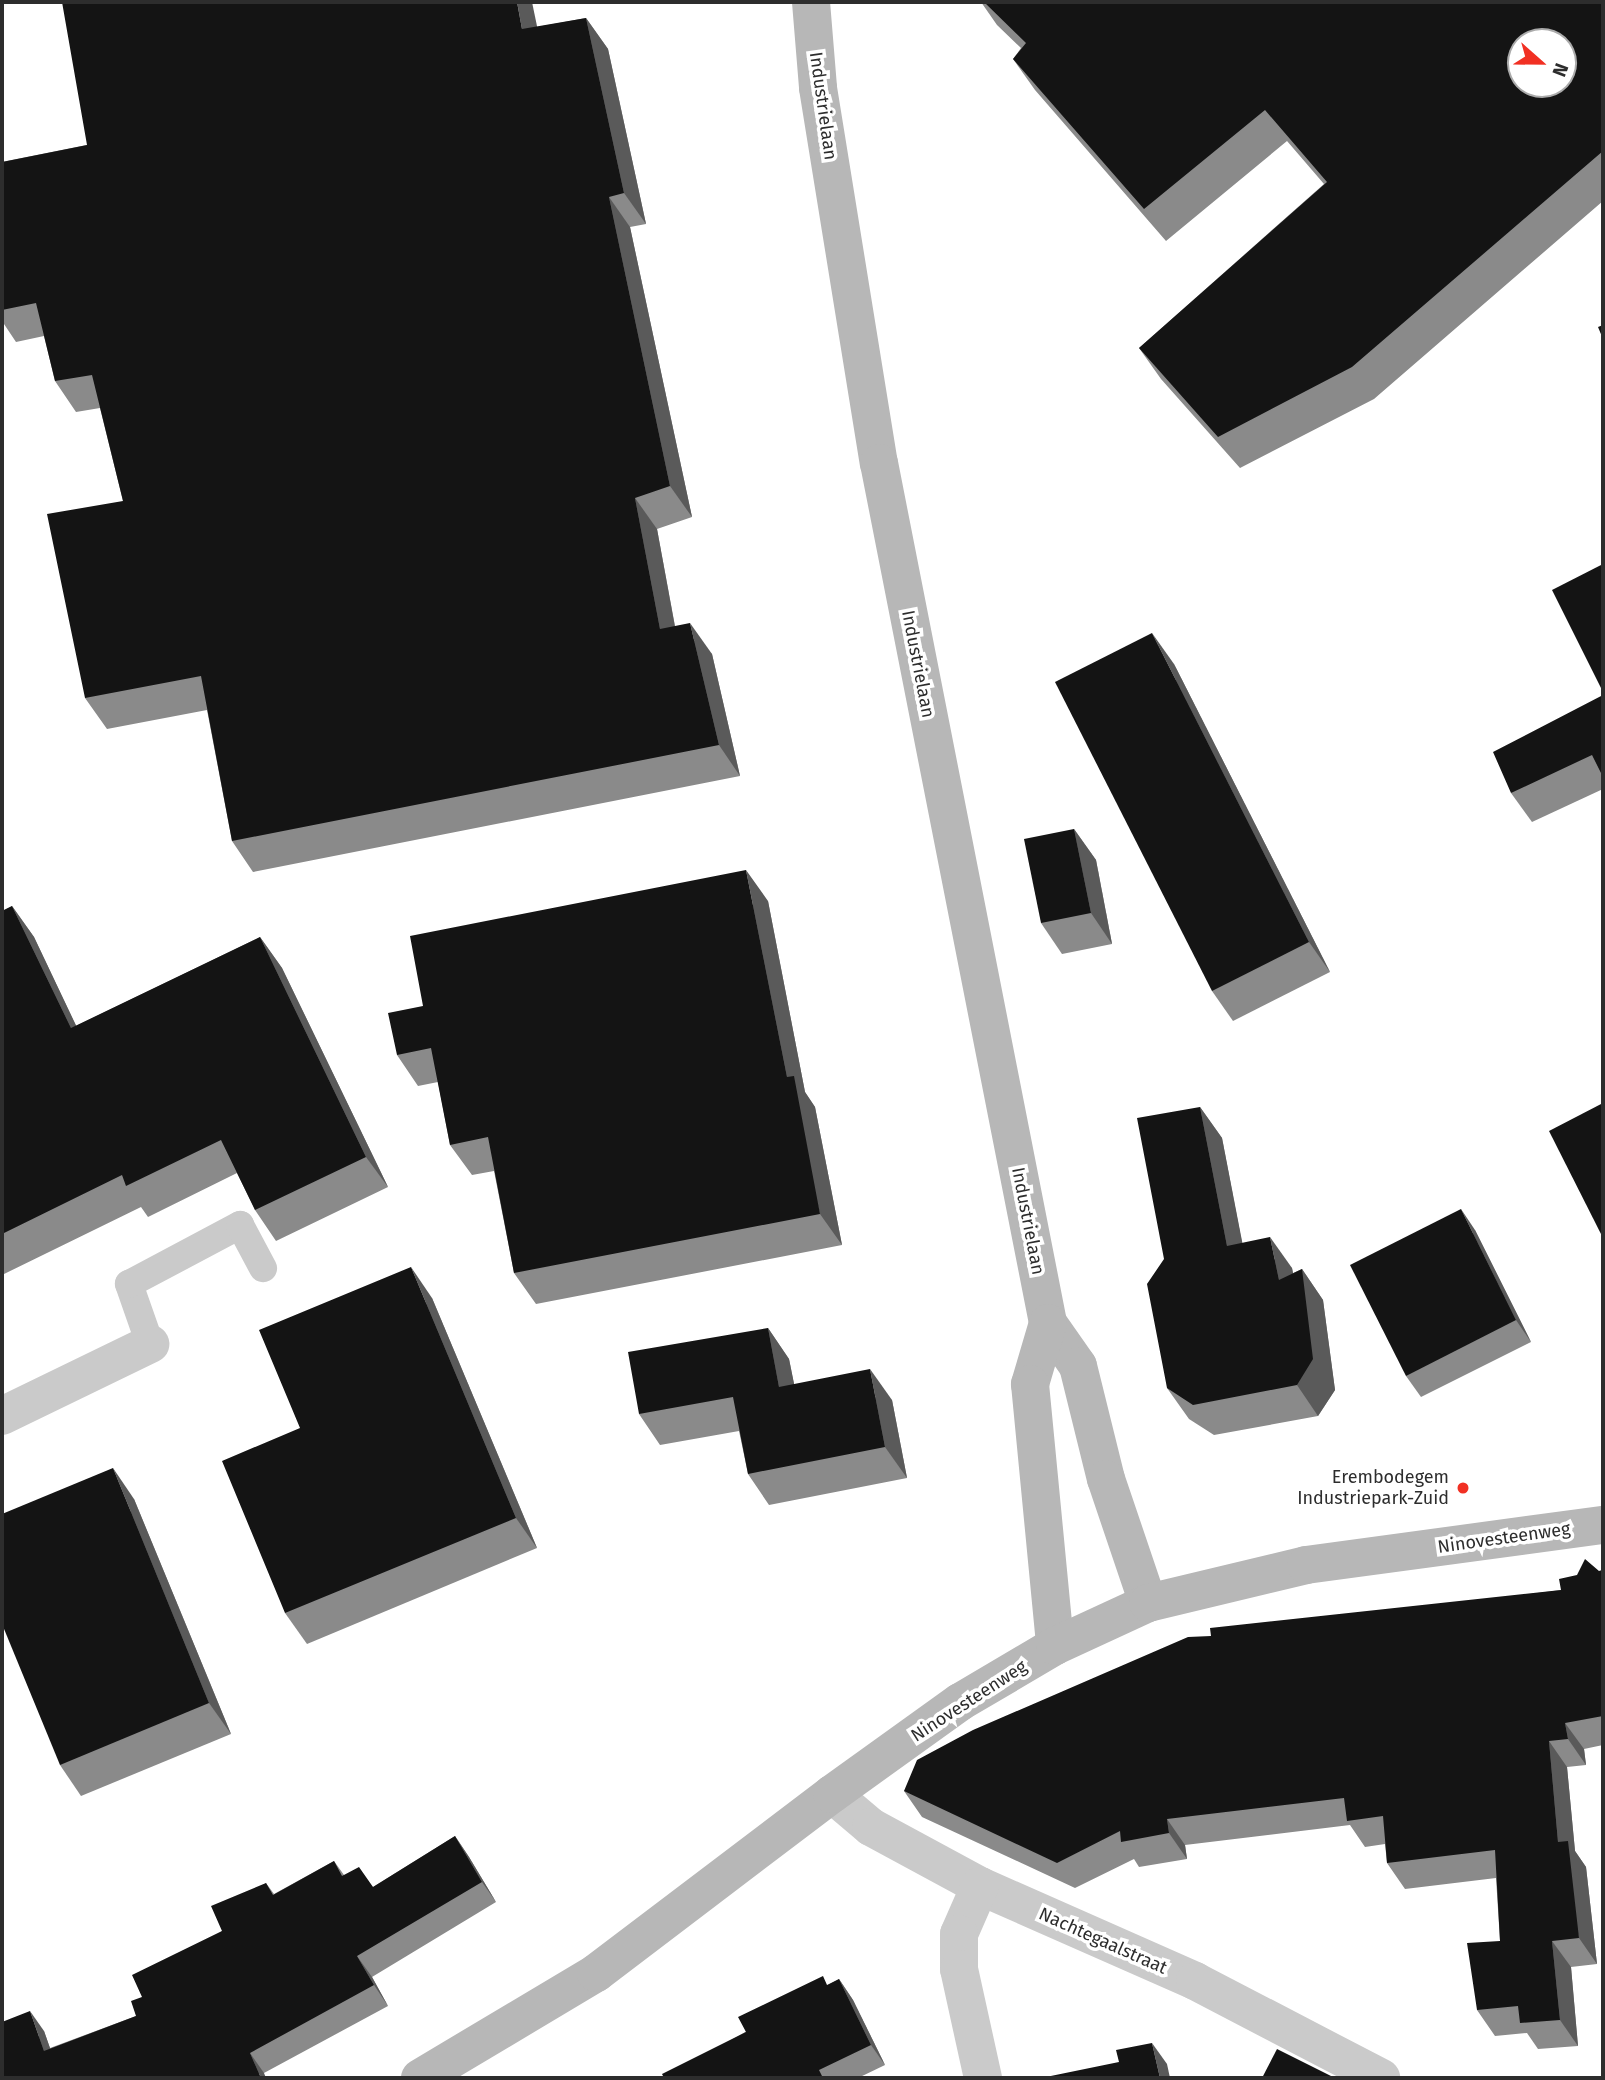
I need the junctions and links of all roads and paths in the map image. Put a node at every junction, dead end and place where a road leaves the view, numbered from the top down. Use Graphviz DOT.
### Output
graph roads {
  1 [pos="811,2"];
  2 [pos="263,1268"];
  3 [pos="1048,1323"];
  4 [pos="150,1344"];
  5 [pos="2,1416"];
  6 [pos="1603,1525"];
  7 [pos="1148,1603"];
  8 [pos="1055,1646"];
  9 [pos="832,1794"];
  10 [pos="980,1885"];
  11 [pos="420,2078"];
  12 [pos="983,2078"];
  13 [pos="1381,2078"];
  1 -- 3 [label="street, Industrielaan"];
  2 -- 4 [label="lane"];
  3 -- 7 [label="street, Industrielaan"];
  3 -- 8 [label="street, Industrielaan"];
  4 -- 5 [label="street"];
  6 -- 7 [label="street, Ninovesteenweg"];
  7 -- 8 [label="street, Ninovesteenweg"];
  8 -- 9 [label="street, Ninovesteenweg"];
  9 -- 10 [label="street, Nachtegaalstraat"];
  9 -- 11 [label="street, Ninovesteenweg"];
  10 -- 12 [label="street"];
  10 -- 13 [label="street, Nachtegaalstraat"];
}
